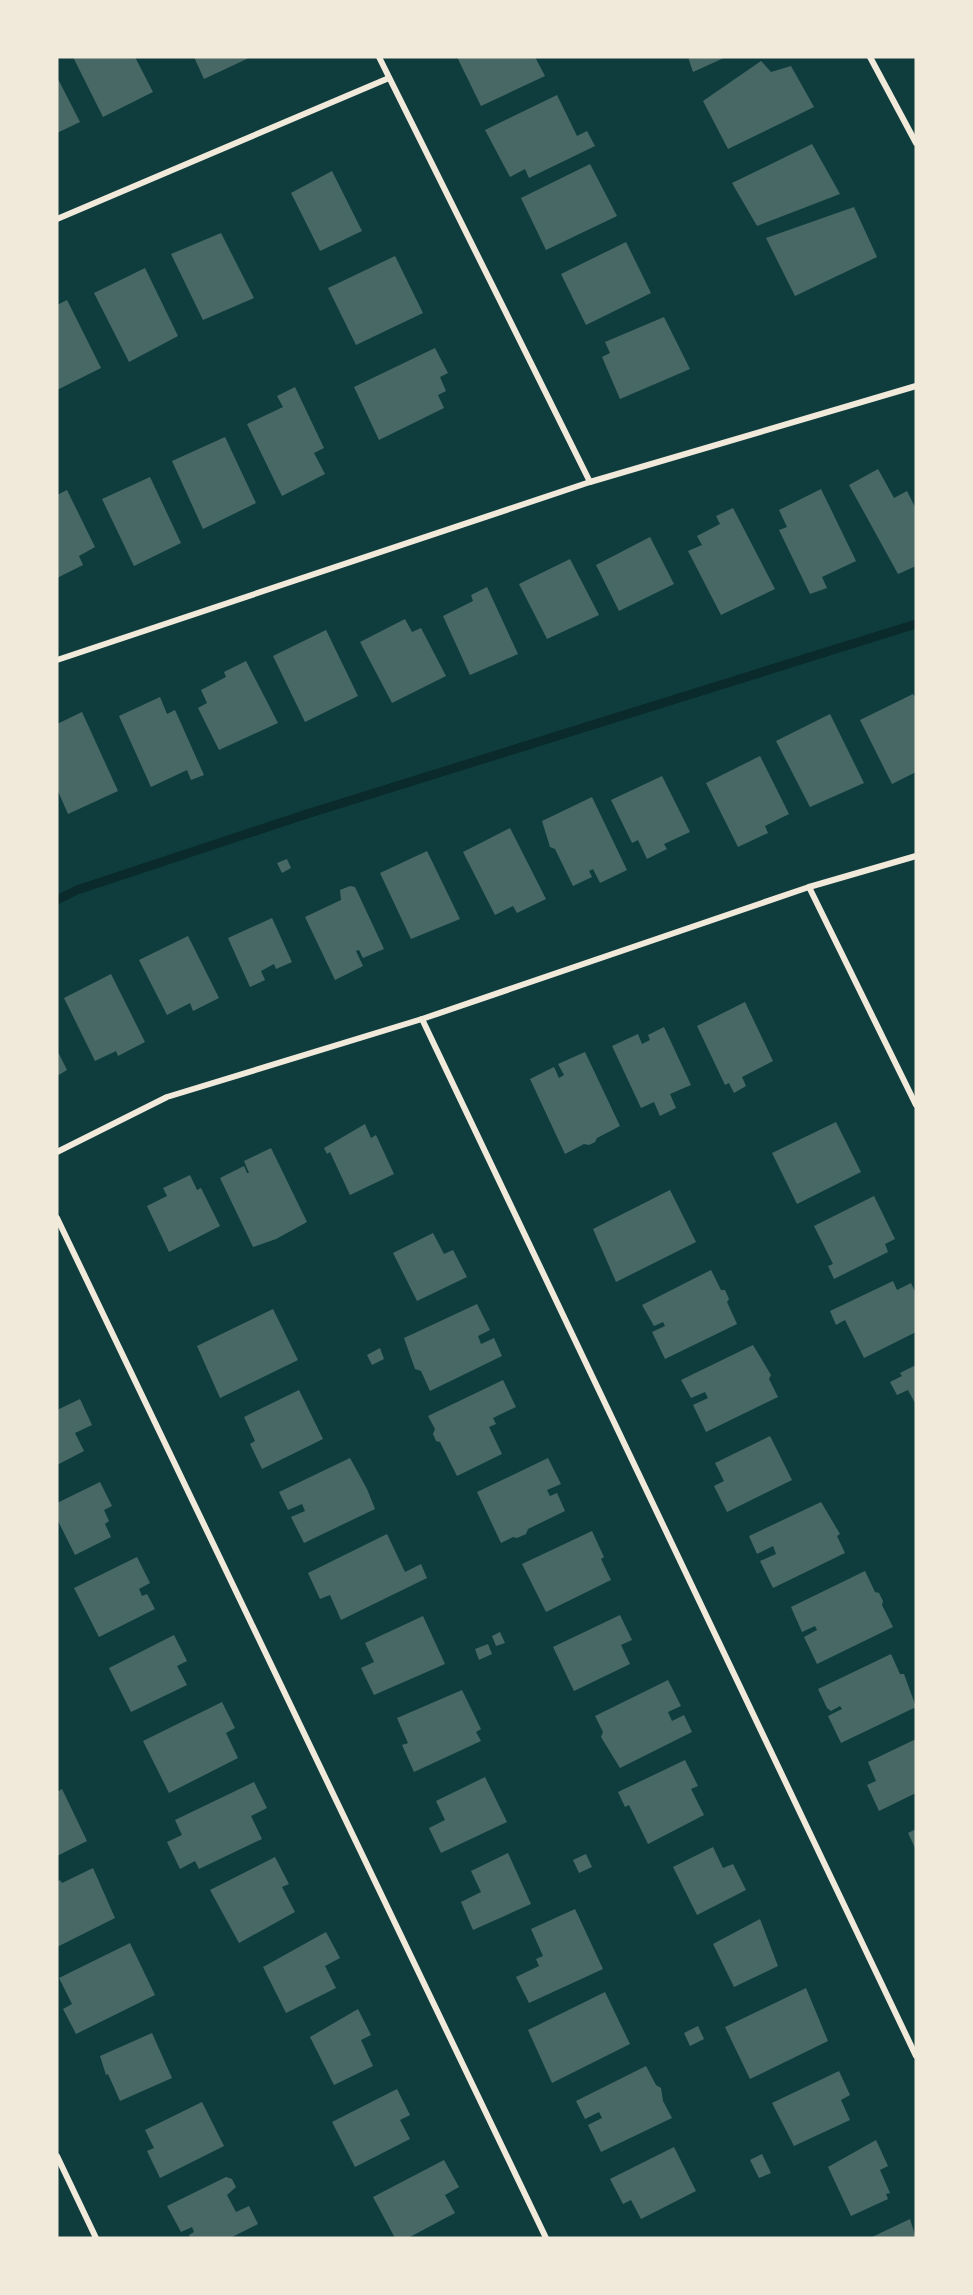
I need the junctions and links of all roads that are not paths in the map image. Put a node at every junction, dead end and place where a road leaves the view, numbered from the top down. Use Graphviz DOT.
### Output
graph roads {
  1 [pos="379,57"];
  2 [pos="870,57"];
  3 [pos="389,78"];
  4 [pos="916,143"];
  5 [pos="57,219"];
  6 [pos="916,386"];
  7 [pos="590,482"];
  8 [pos="57,660"];
  9 [pos="916,856"];
  10 [pos="809,887"];
  11 [pos="422,1019"];
  12 [pos="916,1105"];
  13 [pos="57,1152"];
  14 [pos="57,1218"];
  15 [pos="916,2056"];
  16 [pos="57,2156"];
  17 [pos="96,2238"];
  18 [pos="546,2238"];
  1 -- 3 [label="street"];
  2 -- 4 [label="street"];
  3 -- 5 [label="street"];
  3 -- 7 [label="street"];
  6 -- 7 [label="street"];
  7 -- 8 [label="street"];
  9 -- 10 [label="street"];
  10 -- 11 [label="street"];
  10 -- 12 [label="street"];
  11 -- 13 [label="street"];
  11 -- 15 [label="street"];
  14 -- 18 [label="street"];
  16 -- 17 [label="street"];
}
